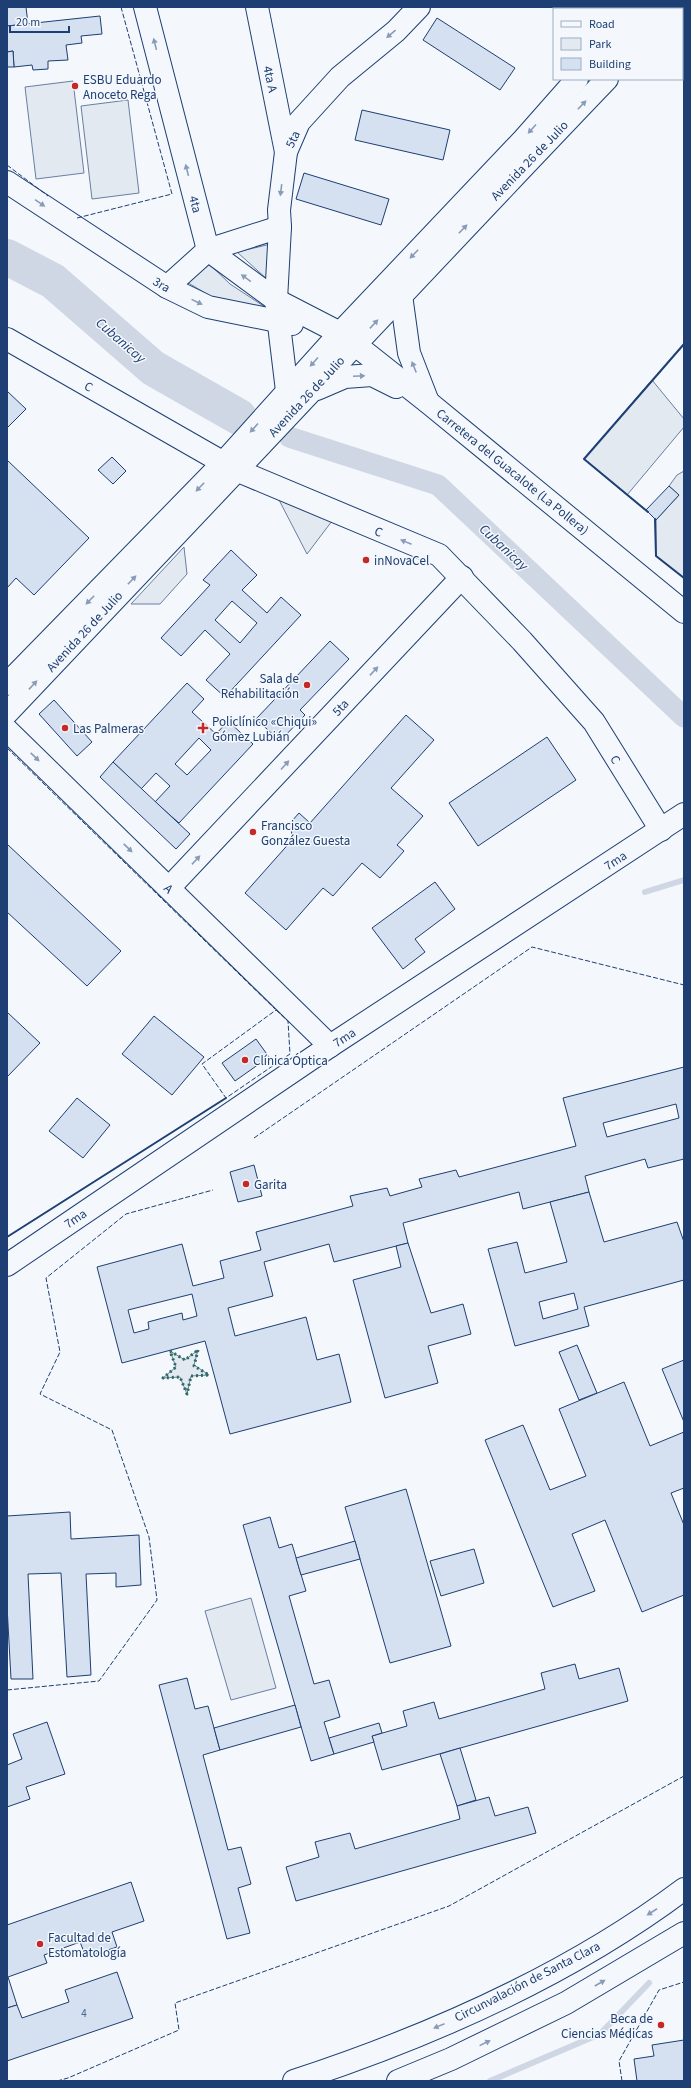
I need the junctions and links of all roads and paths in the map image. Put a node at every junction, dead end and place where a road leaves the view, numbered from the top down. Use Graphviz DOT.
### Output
graph roads {
  1 [pos="145,7"];
  2 [pos="257,7"];
  3 [pos="419,7"];
  4 [pos="576,80"];
  5 [pos="606,80"];
  6 [pos="286,152"];
  7 [pos="7,182"];
  8 [pos="280,228"];
  9 [pos="208,250"];
  10 [pos="167,287"];
  11 [pos="401,295"];
  12 [pos="276,300"];
  13 [pos="278,321"];
  14 [pos="7,338"];
  15 [pos="347,339"];
  16 [pos="287,391"];
  17 [pos="309,393"];
  18 [pos="429,403"];
  19 [pos="279,412"];
  20 [pos="236,459"];
  21 [pos="462,577"];
  22 [pos="684,612"];
  23 [pos="7,684"];
  24 [pos="7,713"];
  25 [pos="7,730"];
  26 [pos="684,814"];
  27 [pos="661,830"];
  28 [pos="169,888"];
  29 [pos="330,1046"];
  30 [pos="7,1265"];
  31 [pos="684,1889"];
  32 [pos="684,1933"];
  33 [pos="294,2081"];
  34 [pos="398,2081"];
  9 -- 1 [label="main road, 4ta, one-way"];
  2 -- 6 [label="main road, 4ta A"];
  3 -- 6 [label="main road, 5ta, one-way"];
  4 -- 15 [label="main road, Avenida 26 de Julio, one-way"];
  11 -- 5 [label="main road, Avenida 26 de Julio, one-way"];
  6 -- 8 [label="main road, 5ta, one-way"];
  7 -- 10 [label="main road, 3ra, one-way"];
  8 -- 9 [label="main road"];
  8 -- 12 [label="main road, 5ta"];
  9 -- 10 [label="main road"];
  12 -- 9 [label="main road, one-way"];
  10 -- 13 [label="main road, 3ra, one-way"];
  15 -- 11 [label="main road, Avenida 26 de Julio, one-way"];
  18 -- 11 [label="main road, one-way"];
  12 -- 13 [label="main road, 5ta"];
  12 -- 15 [label="main road"];
  13 -- 15 [label="main road, 3ra"];
  13 -- 16 [label="main road, 5ta"];
  14 -- 20 [label="main road, C"];
  15 -- 16 [label="main road, Avenida 26 de Julio, one-way"];
  15 -- 17 [label="main road, Avenida 26 de Julio"];
  15 -- 18 [label="main road, Carretera del Guacalote (La Pollera)"];
  16 -- 19 [label="main road, Avenida 26 de Julio"];
  17 -- 18 [label="main road, one-way"];
  17 -- 19 [label="main road, Avenida 26 de Julio"];
  18 -- 22 [label="main road, Carretera del Guacalote (La Pollera)"];
  19 -- 20 [label="main road, Avenida 26 de Julio"];
  21 -- 20 [label="main road, C, one-way"];
  20 -- 23 [label="main road, Avenida 26 de Julio, one-way"];
  24 -- 20 [label="main road, Avenida 26 de Julio, one-way"];
  21 -- 27 [label="main road, C"];
  28 -- 21 [label="main road, 5ta, one-way"];
  25 -- 28 [label="main road, A, one-way"];
  26 -- 27 [label="main road, 7ma"];
  27 -- 29 [label="main road, 7ma"];
  28 -- 29 [label="main road, A"];
  29 -- 30 [label="main road, 7ma"];
  31 -- 33 [label="main road, Circunvalación de Santa Clara, one-way"];
  34 -- 32 [label="main road, one-way"];
}
